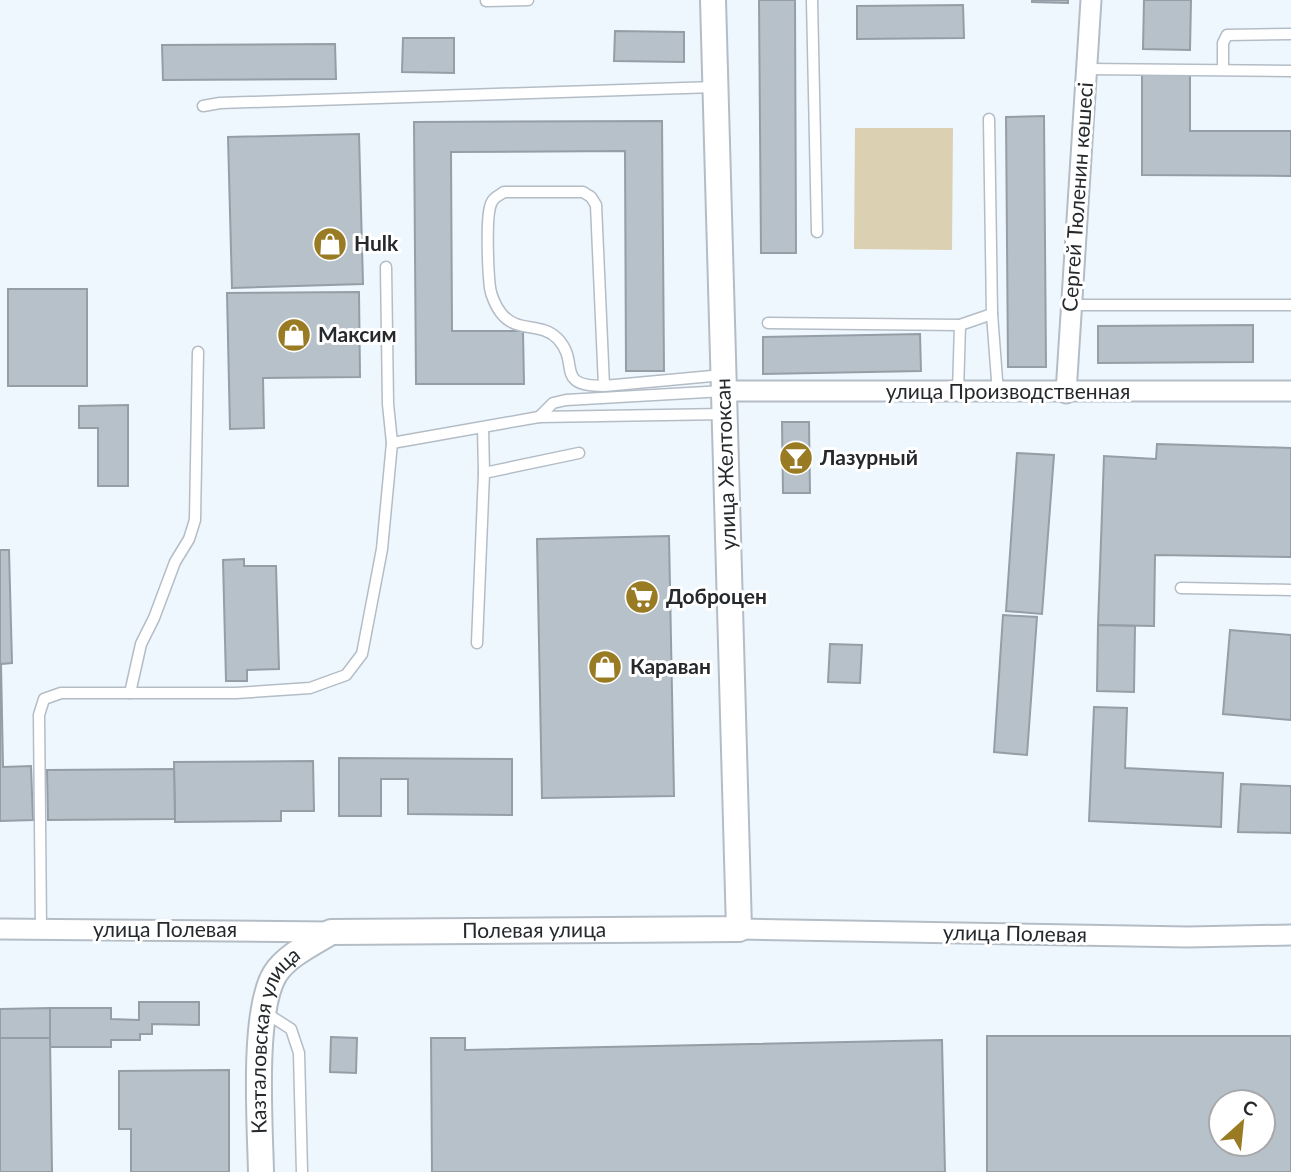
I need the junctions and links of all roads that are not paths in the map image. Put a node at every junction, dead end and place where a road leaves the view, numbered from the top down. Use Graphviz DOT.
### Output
graph roads {
  1 [pos="528,0"];
  2 [pos="713,0"];
  3 [pos="812,0"];
  4 [pos="1091,0"];
  5 [pos="485,1"];
  6 [pos="1291,34"];
  7 [pos="1087,68"];
  8 [pos="1223,69"];
  9 [pos="1291,71"];
  10 [pos="715,87"];
  11 [pos="203,106"];
  12 [pos="989,119"];
  13 [pos="817,232"];
  14 [pos="386,267"];
  15 [pos="1071,305"];
  16 [pos="1291,305"];
  17 [pos="992,314"];
  18 [pos="768,323"];
  19 [pos="960,326"];
  20 [pos="198,352"];
  21 [pos="604,386"];
  22 [pos="1291,391"];
  23 [pos="958,393"];
  24 [pos="998,393"];
  25 [pos="1066,393"];
  26 [pos="725,394"];
  27 [pos="539,418"];
  28 [pos="483,428"];
  29 [pos="392,443"];
  30 [pos="579,453"];
  31 [pos="484,473"];
  32 [pos="1181,588"];
  33 [pos="1291,590"];
  34 [pos="477,643"];
  35 [pos="130,693"];
  36 [pos="0,929"];
  37 [pos="41,929"];
  38 [pos="739,929"];
  39 [pos="331,932"];
  40 [pos="1291,935"];
  41 [pos="264,1012"];
  42 [pos="261,1172"];
  43 [pos="302,1172"];
  1 -- 5 [label="lane"];
  2 -- 10 [label="street, улица Желтоксан"];
  3 -- 13 [label="lane"];
  4 -- 7 [label="street, Сергей Тюленин көшесі"];
  6 -- 8 [label="lane"];
  7 -- 8 [label="lane"];
  7 -- 15 [label="street, Сергей Тюленин көшесі"];
  8 -- 9 [label="lane"];
  10 -- 11 [label="lane"];
  10 -- 26 [label="street, улица Желтоксан"];
  12 -- 17 [label="lane"];
  14 -- 29 [label="lane"];
  15 -- 16 [label="lane"];
  15 -- 25 [label="street, Сергей Тюленин көшесі"];
  17 -- 19 [label="lane"];
  17 -- 24 [label="lane"];
  18 -- 19 [label="lane"];
  19 -- 23 [label="lane"];
  20 -- 35 [label="lane"];
  21 -- 21 [label="lane"];
  21 -- 26 [label="lane"];
  22 -- 25 [label="street, улица Производственная"];
  23 -- 24 [label="street, улица Производственная"];
  23 -- 26 [label="street, улица Производственная"];
  24 -- 25 [label="street, улица Производственная"];
  26 -- 27 [label="lane"];
  26 -- 27 [label="lane"];
  26 -- 38 [label="street, улица Желтоксан"];
  27 -- 28 [label="lane"];
  28 -- 29 [label="lane"];
  28 -- 31 [label="lane"];
  29 -- 35 [label="lane"];
  30 -- 31 [label="lane"];
  31 -- 34 [label="lane"];
  32 -- 33 [label="lane"];
  35 -- 37 [label="lane"];
  36 -- 37 [label="street, улица Полевая"];
  37 -- 39 [label="street, улица Полевая"];
  38 -- 39 [label="street, Полевая улица"];
  38 -- 40 [label="street, улица Полевая"];
  39 -- 41 [label="street, Казталовская улица"];
  41 -- 42 [label="street, Казталовская улица"];
  41 -- 43 [label="lane"];
}
